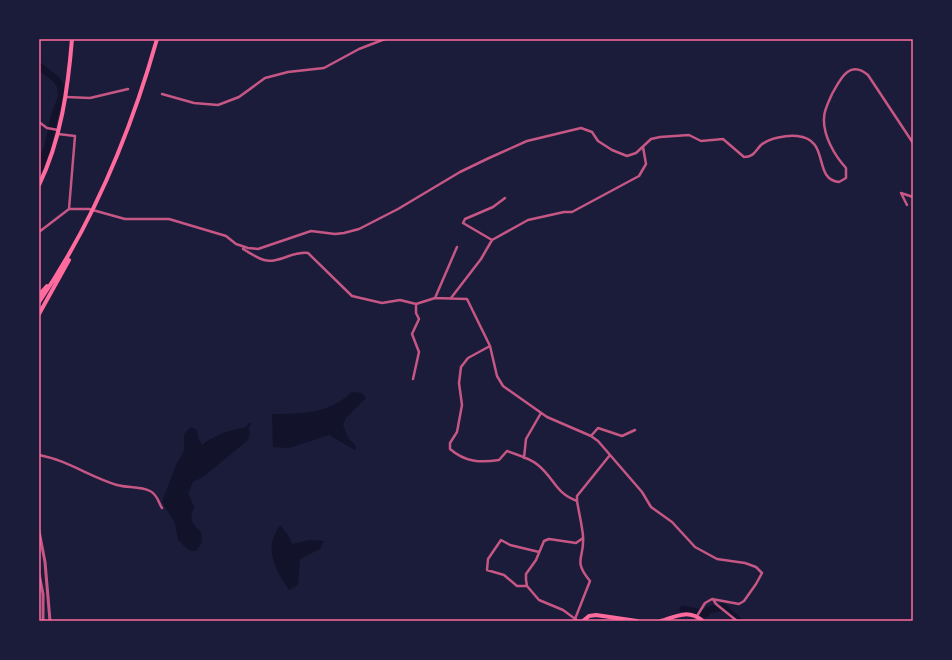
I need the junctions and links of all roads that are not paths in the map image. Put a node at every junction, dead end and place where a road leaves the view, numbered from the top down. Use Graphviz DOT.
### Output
graph roads {
  1 [pos="72,39"];
  2 [pos="157,39"];
  3 [pos="385,39"];
  4 [pos="128,89"];
  5 [pos="162,94"];
  6 [pos="65,97"];
  7 [pos="39,122"];
  8 [pos="58,132"];
  9 [pos="913,143"];
  10 [pos="643,146"];
  11 [pos="39,185"];
  12 [pos="913,196"];
  13 [pos="505,198"];
  14 [pos="907,205"];
  15 [pos="69,209"];
  16 [pos="39,232"];
  17 [pos="80,234"];
  18 [pos="492,240"];
  19 [pos="244,247"];
  20 [pos="457,247"];
  21 [pos="58,274"];
  22 [pos="39,295"];
  23 [pos="435,298"];
  24 [pos="451,299"];
  25 [pos="39,302"];
  26 [pos="416,304"];
  27 [pos="39,314"];
  28 [pos="490,346"];
  29 [pos="413,379"];
  30 [pos="541,413"];
  31 [pos="635,430"];
  32 [pos="591,436"];
  33 [pos="39,455"];
  34 [pos="610,455"];
  35 [pos="524,458"];
  36 [pos="577,501"];
  37 [pos="162,508"];
  38 [pos="39,531"];
  39 [pos="583,538"];
  40 [pos="539,552"];
  41 [pos="39,574"];
  42 [pos="527,586"];
  43 [pos="712,598"];
  44 [pos="696,616"];
  45 [pos="42,620"];
  46 [pos="577,620"];
  47 [pos="50,621"];
  48 [pos="583,621"];
  49 [pos="637,621"];
  50 [pos="661,621"];
  51 [pos="703,621"];
  52 [pos="737,621"];
  1 -- 6 [label="main road"];
  2 -- 17 [label="main road"];
  3 -- 5 [label="street"];
  4 -- 6 [label="street"];
  6 -- 8 [label="main road"];
  7 -- 8 [label="street"];
  8 -- 11 [label="main road"];
  8 -- 15 [label="street"];
  9 -- 10 [label="street"];
  10 -- 18 [label="street"];
  10 -- 19 [label="street"];
  12 -- 14 [label="street"];
  13 -- 18 [label="street"];
  15 -- 16 [label="street"];
  15 -- 19 [label="street"];
  17 -- 21 [label="main road"];
  17 -- 27 [label="main road"];
  18 -- 24 [label="street"];
  19 -- 26 [label="street"];
  20 -- 23 [label="street"];
  21 -- 22 [label="main road"];
  21 -- 25 [label="main road"];
  23 -- 24 [label="street"];
  23 -- 26 [label="street"];
  24 -- 28 [label="street"];
  26 -- 29 [label="street"];
  28 -- 30 [label="street"];
  28 -- 35 [label="street"];
  30 -- 32 [label="street"];
  30 -- 35 [label="street"];
  31 -- 32 [label="street"];
  32 -- 34 [label="street"];
  33 -- 37 [label="street"];
  34 -- 36 [label="street"];
  34 -- 43 [label="street"];
  35 -- 36 [label="street"];
  36 -- 39 [label="street"];
  38 -- 47 [label="street"];
  39 -- 40 [label="street"];
  39 -- 46 [label="street"];
  40 -- 42 [label="street"];
  40 -- 42 [label="street"];
  41 -- 45 [label="street"];
  42 -- 46 [label="street"];
  43 -- 44 [label="street"];
  43 -- 52 [label="street"];
  44 -- 50 [label="main road"];
  44 -- 51 [label="main road"];
  48 -- 49 [label="main road"];
}
